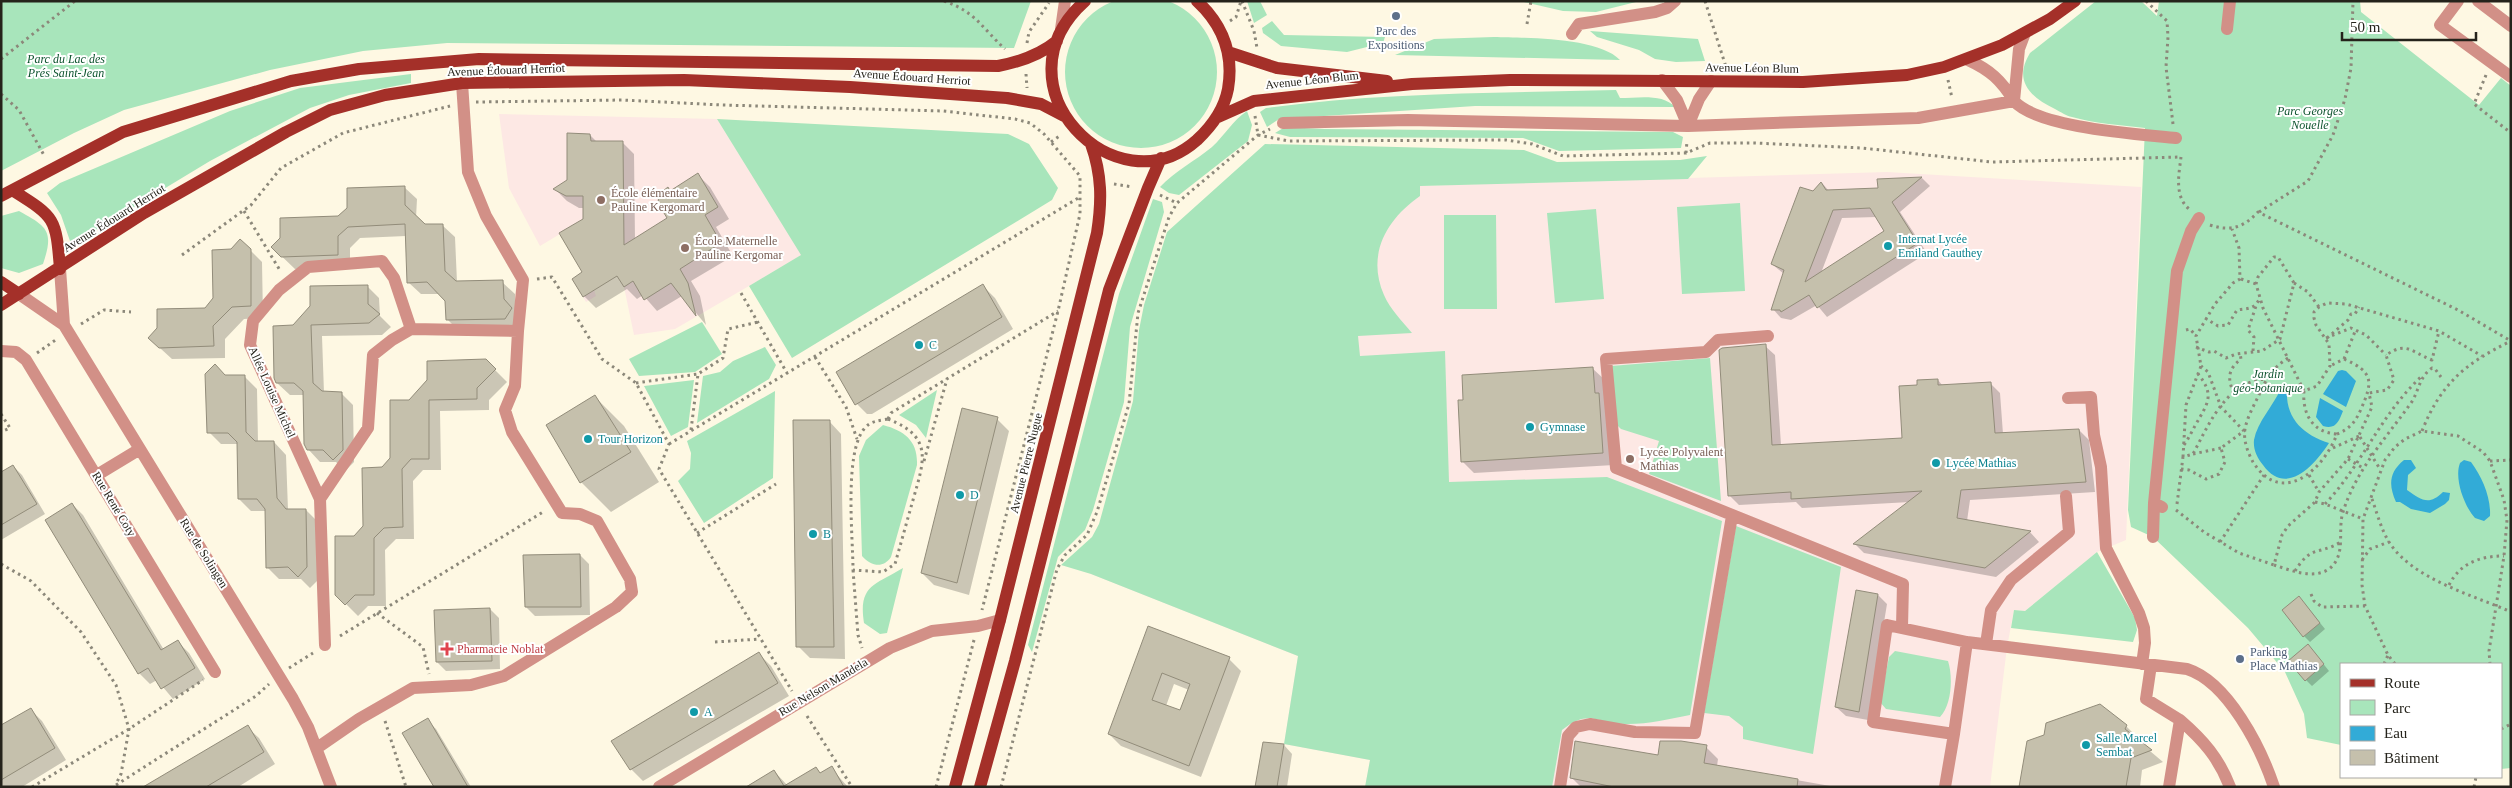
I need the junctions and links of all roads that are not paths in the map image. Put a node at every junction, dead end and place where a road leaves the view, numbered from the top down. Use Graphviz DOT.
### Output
graph roads {
  1 [pos="1065,1"];
  2 [pos="1085,1"];
  3 [pos="1197,1"];
  4 [pos="1675,1"];
  5 [pos="2075,1"];
  6 [pos="2230,1"];
  7 [pos="2458,1"];
  8 [pos="2478,1"];
  9 [pos="1211,7"];
  10 [pos="2511,26"];
  11 [pos="2227,29"];
  12 [pos="2025,33"];
  13 [pos="1572,34"];
  14 [pos="1059,35"];
  15 [pos="1228,52"];
  16 [pos="1968,60"];
  17 [pos="2511,78"];
  18 [pos="1662,80"];
  19 [pos="1710,81"];
  20 [pos="462,83"];
  21 [pos="1412,84"];
  22 [pos="2014,100"];
  23 [pos="1064,116"];
  24 [pos="1218,117"];
  25 [pos="1283,123"];
  26 [pos="1688,126"];
  27 [pos="2176,138"];
  28 [pos="1091,144"];
  29 [pos="1162,158"];
  30 [pos="6,193"];
  31 [pos="2199,218"];
  32 [pos="60,269"];
  33 [pos="1,282"];
  34 [pos="19,294"];
  35 [pos="1,305"];
  36 [pos="64,325"];
  37 [pos="411,329"];
  38 [pos="518,331"];
  39 [pos="1768,336"];
  40 [pos="1,351"];
  41 [pos="2068,398"];
  42 [pos="140,449"];
  43 [pos="97,476"];
  44 [pos="2066,496"];
  45 [pos="320,499"];
  46 [pos="1732,516"];
  47 [pos="2153,537"];
  48 [pos="1000,620"];
  49 [pos="1902,627"];
  50 [pos="1967,642"];
  51 [pos="1986,644"];
  52 [pos="325,645"];
  53 [pos="2146,664"];
  54 [pos="215,672"];
  55 [pos="2180,720"];
  56 [pos="1954,734"];
  57 [pos="317,748"];
  58 [pos="331,787"];
  59 [pos="659,787"];
  60 [pos="955,787"];
  61 [pos="980,787"];
  62 [pos="1560,787"];
  63 [pos="1945,787"];
  64 [pos="2169,787"];
  65 [pos="2230,787"];
  66 [pos="2274,787"];
  1 -- 14 [label="street"];
  2 -- 14 [label="main road"];
  3 -- 9 [label="main road"];
  4 -- 13 [label="street"];
  5 -- 12 [label="main road, Avenue Léon Blum"];
  6 -- 11 [label="street"];
  7 -- 17 [label="street"];
  8 -- 10 [label="street"];
  9 -- 15 [label="main road"];
  12 -- 16 [label="main road, Avenue Léon Blum"];
  12 -- 22 [label="street"];
  14 -- 23 [label="main road"];
  14 -- 30 [label="main road, Avenue Édouard Herriot"];
  15 -- 21 [label="main road, Avenue Léon Blum"];
  15 -- 24 [label="main road"];
  16 -- 19 [label="main road, Avenue Léon Blum"];
  16 -- 22 [label="street"];
  18 -- 19 [label="main road, Avenue Léon Blum"];
  18 -- 21 [label="main road, Avenue Léon Blum"];
  18 -- 26 [label="street"];
  19 -- 26 [label="street"];
  20 -- 23 [label="main road, Avenue Édouard Herriot"];
  20 -- 32 [label="main road, Avenue Édouard Herriot"];
  20 -- 38 [label="street"];
  21 -- 24 [label="main road, Avenue Léon Blum"];
  22 -- 26 [label="street"];
  22 -- 27 [label="street"];
  23 -- 28 [label="main road"];
  24 -- 29 [label="main road"];
  25 -- 26 [label="street"];
  28 -- 29 [label="main road"];
  28 -- 48 [label="main road, Avenue Pierre Nugue"];
  29 -- 61 [label="main road"];
  30 -- 32 [label="main road"];
  31 -- 47 [label="street"];
  32 -- 34 [label="main road, Avenue Édouard Herriot"];
  32 -- 36 [label="street, Rue de Solingen"];
  33 -- 34 [label="main road"];
  34 -- 35 [label="main road, Avenue Édouard Herriot"];
  34 -- 36 [label="street, Rue de Solingen"];
  36 -- 42 [label="street, Rue de Solingen"];
  37 -- 38 [label="street"];
  37 -- 45 [label="street"];
  37 -- 45 [label="street, Allée Louise Michel"];
  38 -- 57 [label="street"];
  39 -- 46 [label="street"];
  40 -- 43 [label="street, Rue René Coty"];
  41 -- 53 [label="street"];
  42 -- 43 [label="street"];
  42 -- 57 [label="street, Rue de Solingen"];
  43 -- 54 [label="street, Rue René Coty"];
  44 -- 51 [label="street"];
  45 -- 52 [label="street, Allée Louise Michel"];
  46 -- 49 [label="street"];
  46 -- 62 [label="street"];
  48 -- 59 [label="street, Rue Nelson Mandela"];
  48 -- 60 [label="main road, Avenue Pierre Nugue"];
  49 -- 50 [label="street"];
  49 -- 56 [label="street"];
  50 -- 51 [label="street"];
  50 -- 56 [label="street"];
  51 -- 53 [label="street"];
  53 -- 55 [label="street"];
  53 -- 66 [label="street"];
  55 -- 64 [label="street"];
  55 -- 65 [label="street"];
  56 -- 63 [label="street"];
  57 -- 58 [label="street, Rue de Solingen"];
}
